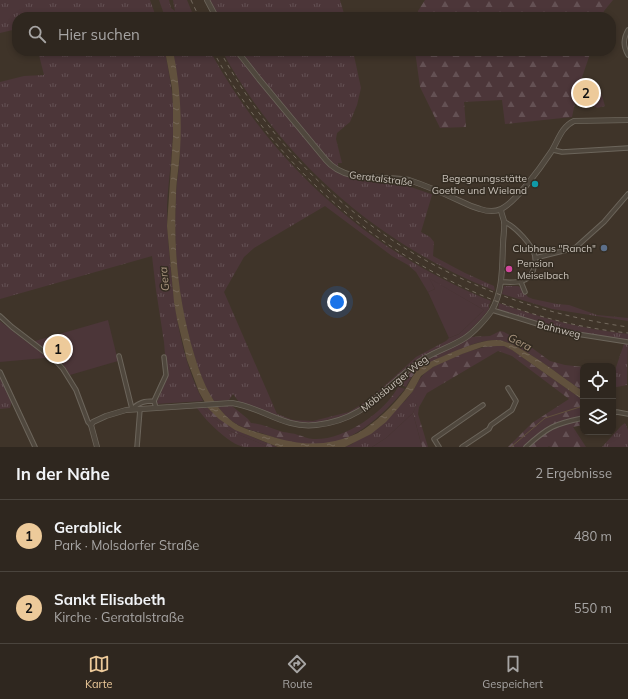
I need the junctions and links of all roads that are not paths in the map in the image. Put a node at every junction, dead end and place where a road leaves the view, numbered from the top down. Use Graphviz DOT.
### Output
graph roads {
  1 [pos="208,0"];
  2 [pos="214,12"];
  3 [pos="628,30"];
  4 [pos="628,55"];
  5 [pos="241,56"];
  6 [pos="628,120"];
  7 [pos="628,148"];
  8 [pos="553,150"];
  9 [pos="628,194"];
  10 [pos="501,209"];
  11 [pos="504,222"];
  12 [pos="535,258"];
  13 [pos="501,282"];
  14 [pos="521,282"];
  15 [pos="525,292"];
  16 [pos="492,310"];
  17 [pos="0,316"];
  18 [pos="628,342"];
  19 [pos="119,356"];
  20 [pos="164,356"];
  21 [pos="0,372"];
  22 [pos="508,388"];
  23 [pos="154,401"];
  24 [pos="483,405"];
  25 [pos="156,408"];
  26 [pos="132,409"];
  27 [pos="140,409"];
  28 [pos="616,412"];
  29 [pos="628,414"];
  30 [pos="580,419"];
  31 [pos="91,425"];
  32 [pos="36,447"];
  33 [pos="97,447"];
  34 [pos="137,447"];
  35 [pos="439,447"];
  36 [pos="462,447"];
  37 [pos="526,447"];
  1 -- 2 [label="street"];
  3 -- 4 [label="street"];
  5 -- 10 [label="street, Geratalstraße"];
  6 -- 8 [label="street"];
  7 -- 8 [label="street"];
  8 -- 10 [label="street"];
  9 -- 12 [label="street"];
  10 -- 11 [label="street, Möbisburger Weg"];
  11 -- 12 [label="street"];
  11 -- 13 [label="street, Möbisburger Weg"];
  12 -- 14 [label="street"];
  13 -- 14 [label="street"];
  13 -- 16 [label="street, Möbisburger Weg"];
  14 -- 15 [label="street"];
  16 -- 18 [label="street, Bahnweg"];
  16 -- 25 [label="street, Möbisburger Weg"];
  17 -- 31 [label="street"];
  19 -- 26 [label="street"];
  20 -- 23 [label="street"];
  21 -- 32 [label="street"];
  22 -- 36 [label="street"];
  23 -- 25 [label="street"];
  23 -- 26 [label="street"];
  24 -- 35 [label="street"];
  25 -- 27 [label="street, Möbisburger Weg"];
  26 -- 27 [label="street, Möbisburger Weg"];
  26 -- 31 [label="street, Möbisburger Weg"];
  27 -- 34 [label="street"];
  28 -- 29 [label="street"];
  30 -- 37 [label="street"];
  31 -- 33 [label="street"];
}
